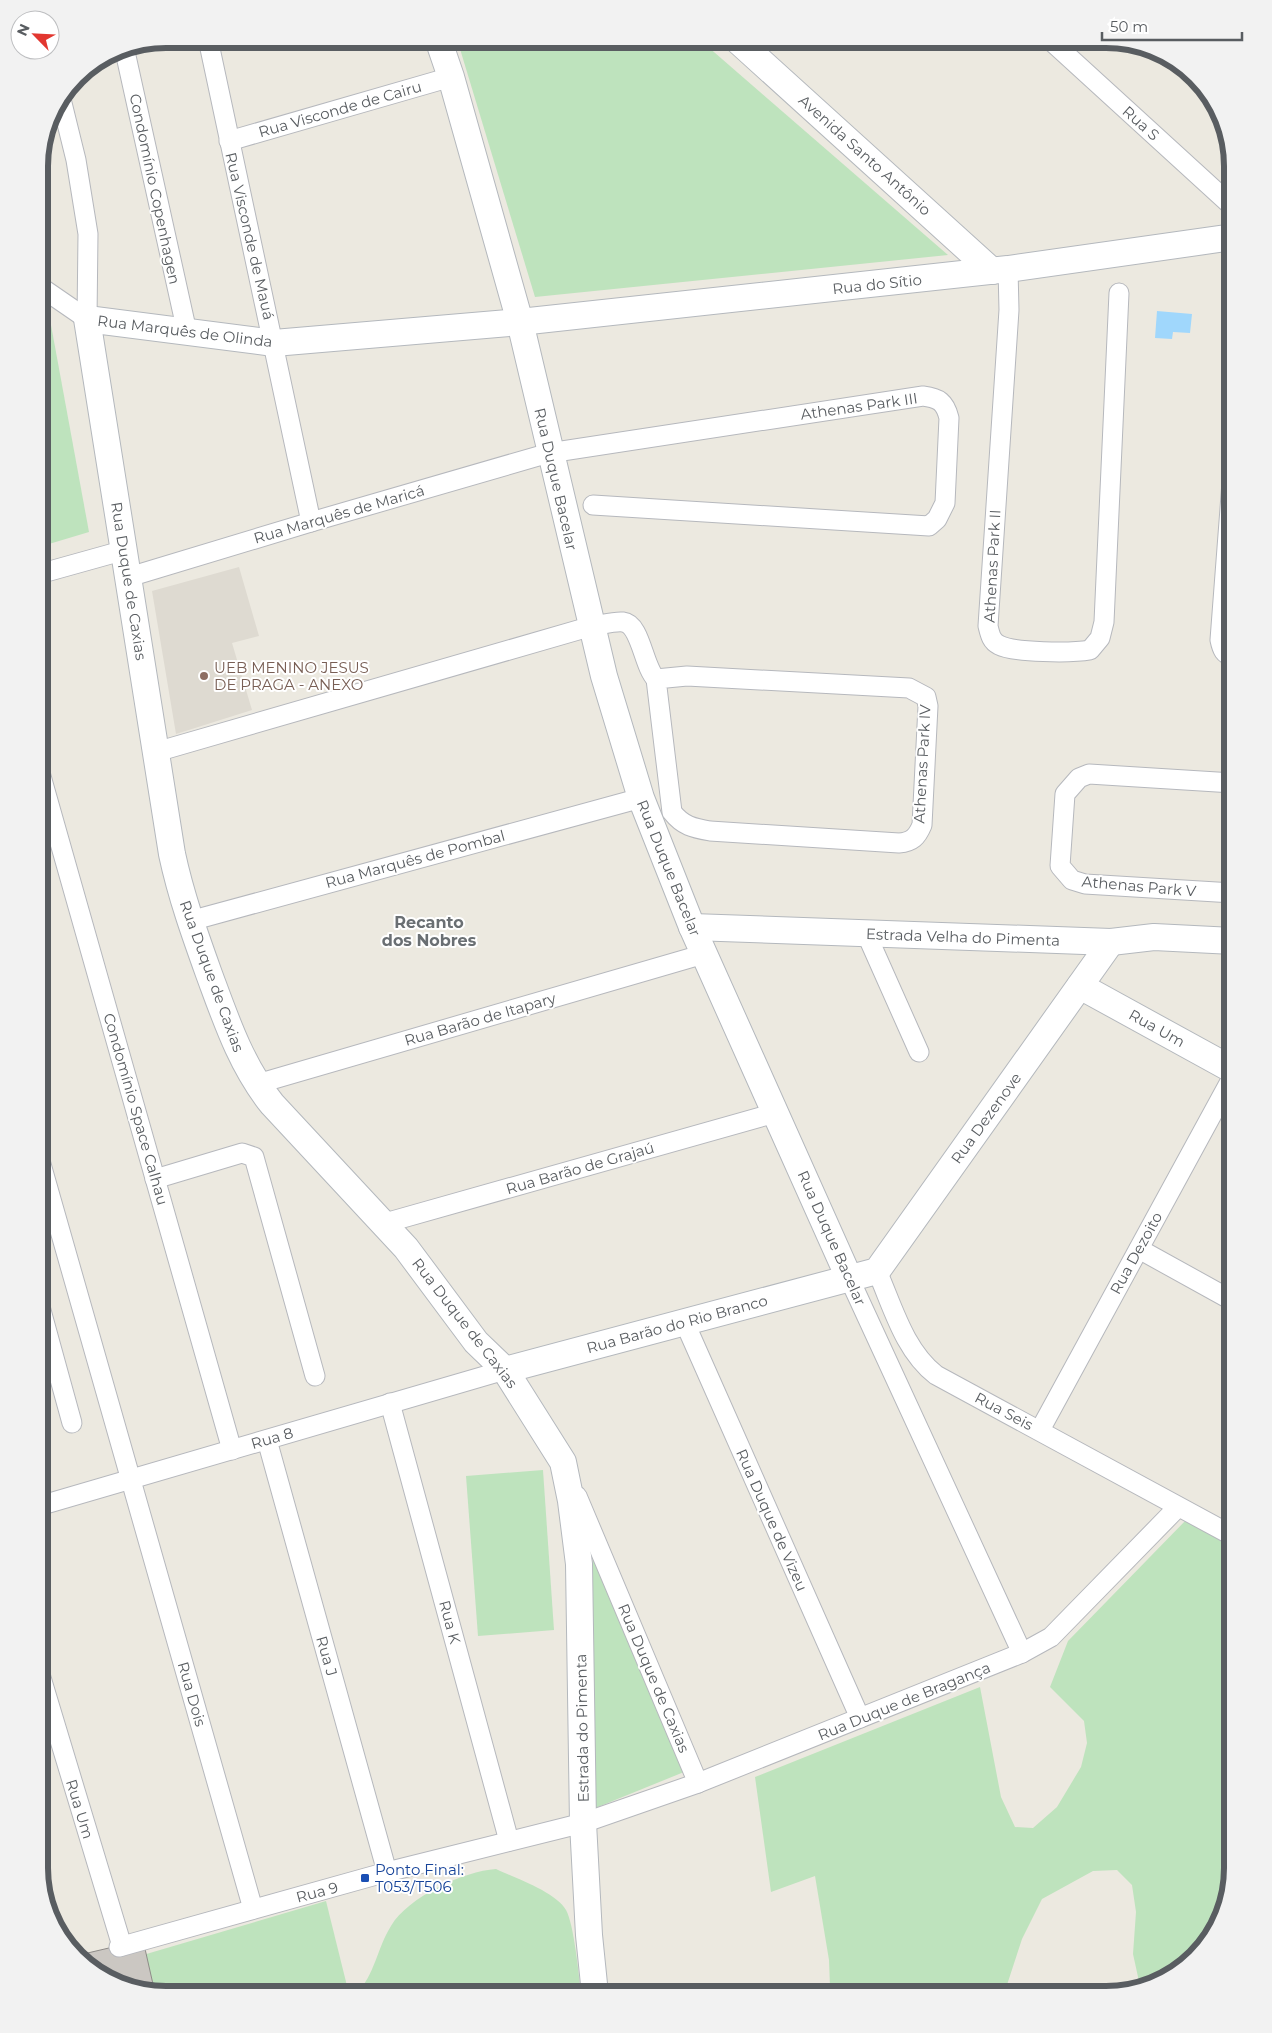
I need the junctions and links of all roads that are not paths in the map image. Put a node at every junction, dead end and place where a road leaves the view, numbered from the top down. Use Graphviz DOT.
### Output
graph roads {
  1 [pos="210,48"];
  2 [pos="441,48"];
  3 [pos="746,48"];
  4 [pos="1059,48"];
  5 [pos="126,54"];
  6 [pos="451,77"];
  7 [pos="63,106"];
  8 [pos="229,141"];
  9 [pos="1224,199"];
  10 [pos="1224,238"];
  11 [pos="1000,270"];
  12 [pos="48,292"];
  13 [pos="1120,293"];
  14 [pos="86,319"];
  15 [pos="520,322"];
  16 [pos="187,332"];
  17 [pos="274,343"];
  18 [pos="549,453"];
  19 [pos="593,505"];
  20 [pos="311,522"];
  21 [pos="125,550"];
  22 [pos="48,571"];
  23 [pos="129,578"];
  24 [pos="1224,587"];
  25 [pos="592,626"];
  26 [pos="1224,652"];
  27 [pos="656,679"];
  28 [pos="156,752"];
  29 [pos="1224,782"];
  30 [pos="641,798"];
  31 [pos="48,801"];
  32 [pos="1224,892"];
  33 [pos="190,921"];
  34 [pos="692,927"];
  35 [pos="866,933"];
  36 [pos="1224,941"];
  37 [pos="1111,942"];
  38 [pos="704,954"];
  39 [pos="1080,986"];
  40 [pos="919,1052"];
  41 [pos="1224,1065"];
  42 [pos="257,1084"];
  43 [pos="1224,1093"];
  44 [pos="775,1113"];
  45 [pos="155,1179"];
  46 [pos="48,1188"];
  47 [pos="385,1223"];
  48 [pos="1139,1249"];
  49 [pos="877,1271"];
  50 [pos="850,1280"];
  51 [pos="1224,1296"];
  52 [pos="684,1321"];
  53 [pos="48,1336"];
  54 [pos="505,1370"];
  55 [pos="315,1376"];
  56 [pos="390,1403"];
  57 [pos="72,1423"];
  58 [pos="1040,1430"];
  59 [pos="266,1440"];
  60 [pos="232,1450"];
  61 [pos="562,1462"];
  62 [pos="131,1479"];
  63 [pos="48,1503"];
  64 [pos="1178,1507"];
  65 [pos="1224,1531"];
  66 [pos="1022,1654"];
  67 [pos="48,1704"];
  68 [pos="860,1718"];
  69 [pos="698,1783"];
  70 [pos="584,1823"];
  71 [pos="509,1841"];
  72 [pos="387,1872"];
  73 [pos="253,1909"];
  74 [pos="114,1949"];
  75 [pos="594,1985"];
  1 -- 8 [label="street, Rua Visconde de Mauá"];
  2 -- 6 [label="main road, Rua Duque Bacelar"];
  3 -- 11 [label="main road, Avenida Santo Antônio"];
  4 -- 9 [label="street, Rua S"];
  5 -- 16 [label="street, Condomínio Copenhagen"];
  6 -- 8 [label="street, Rua Visconde de Cairu"];
  6 -- 15 [label="main road, Rua Duque Bacelar"];
  7 -- 14 [label="street, Rua Duque de Caxias"];
  8 -- 17 [label="street, Rua Visconde de Mauá"];
  10 -- 11 [label="main road, Rua do Sítio"];
  11 -- 13 [label="street, Athenas Park II"];
  11 -- 15 [label="main road, Rua do Sítio"];
  12 -- 14 [label="street, Rua Marquês de Olinda"];
  14 -- 16 [label="main road, Rua Marquês de Olinda"];
  14 -- 21 [label="main road, Rua Duque de Caxias"];
  15 -- 17 [label="main road, Rua Marquês de Olinda"];
  15 -- 18 [label="main road, Rua Duque Bacelar"];
  16 -- 17 [label="main road, Rua Marquês de Olinda"];
  17 -- 20 [label="street, Rua Visconde de Mauá"];
  18 -- 19 [label="street, Athenas Park III"];
  18 -- 20 [label="street, Rua Marquês de Maricá"];
  18 -- 25 [label="main road, Rua Duque Bacelar"];
  20 -- 23 [label="street, Rua Marquês de Maricá"];
  21 -- 22 [label="street"];
  21 -- 23 [label="main road, Rua Duque de Caxias"];
  23 -- 28 [label="main road, Rua Duque de Caxias"];
  24 -- 26 [label="street"];
  25 -- 27 [label="street, Athenas Park IV"];
  25 -- 28 [label="street, Athenas Park IV"];
  25 -- 30 [label="main road, Rua Duque Bacelar"];
  27 -- 27 [label="street, Athenas Park IV"];
  28 -- 33 [label="main road, Rua Duque de Caxias"];
  29 -- 32 [label="street, Athenas Park V"];
  30 -- 33 [label="street, Rua Marquês de Pombal"];
  30 -- 34 [label="main road, Rua Duque Bacelar"];
  31 -- 45 [label="street, Condomínio Space Calhau"];
  33 -- 42 [label="main road, Rua Duque de Caxias"];
  34 -- 35 [label="main road, Estrada Velha do Pimenta"];
  34 -- 38 [label="main road, Rua Duque Bacelar"];
  35 -- 37 [label="main road, Estrada Velha do Pimenta"];
  35 -- 40 [label="street"];
  36 -- 37 [label="main road, Estrada Velha do Pimenta"];
  37 -- 39 [label="main road, Rua Dezenove"];
  38 -- 42 [label="street, Rua Barão de Itapary"];
  38 -- 44 [label="main road, Rua Duque Bacelar"];
  39 -- 41 [label="main road, Rua Um"];
  39 -- 49 [label="main road, Rua Dezenove"];
  42 -- 47 [label="main road, Rua Duque de Caxias"];
  43 -- 48 [label="street, Rua Dezoito"];
  44 -- 47 [label="street, Rua Barão de Grajaú"];
  44 -- 50 [label="main road, Rua Duque Bacelar"];
  45 -- 55 [label="street"];
  45 -- 60 [label="street, Condomínio Space Calhau"];
  46 -- 62 [label="street, Rua Dois"];
  47 -- 54 [label="main road, Rua Duque de Caxias"];
  48 -- 51 [label="street"];
  48 -- 58 [label="street, Rua Dezoito"];
  49 -- 50 [label="main road"];
  49 -- 58 [label="street, Rua Seis"];
  50 -- 52 [label="main road, Rua Barão do Rio Branco"];
  50 -- 66 [label="street, Rua Duque Bacelar"];
  52 -- 54 [label="main road, Rua Barão do Rio Branco"];
  52 -- 68 [label="street, Rua Duque de Vizeu"];
  53 -- 57 [label="street"];
  54 -- 56 [label="street, Rua 8"];
  54 -- 61 [label="main road, Rua Duque de Caxias"];
  56 -- 59 [label="street, Rua 8"];
  56 -- 71 [label="street, Rua K"];
  58 -- 64 [label="street, Rua Seis"];
  59 -- 60 [label="street, Rua 8"];
  59 -- 72 [label="street, Rua J"];
  60 -- 62 [label="street, Rua 8"];
  61 -- 69 [label="street, Rua Duque de Caxias"];
  61 -- 70 [label="main road, Estrada do Pimenta"];
  62 -- 63 [label="street, Rua 8"];
  62 -- 73 [label="street, Rua Dois"];
  64 -- 65 [label="street, Rua Seis"];
  64 -- 66 [label="street, Rua Duque de Bragança"];
  66 -- 68 [label="street, Rua Duque de Bragança"];
  67 -- 74 [label="street, Rua Um"];
  68 -- 69 [label="street, Rua Duque de Bragança"];
  69 -- 70 [label="street, Rua Duque de Bragança"];
  70 -- 71 [label="street, Rua 9"];
  70 -- 75 [label="main road, Estrada do Pimenta"];
  71 -- 72 [label="street, Rua 9"];
  72 -- 73 [label="street, Rua 9"];
  73 -- 74 [label="street, Rua 9"];
}
